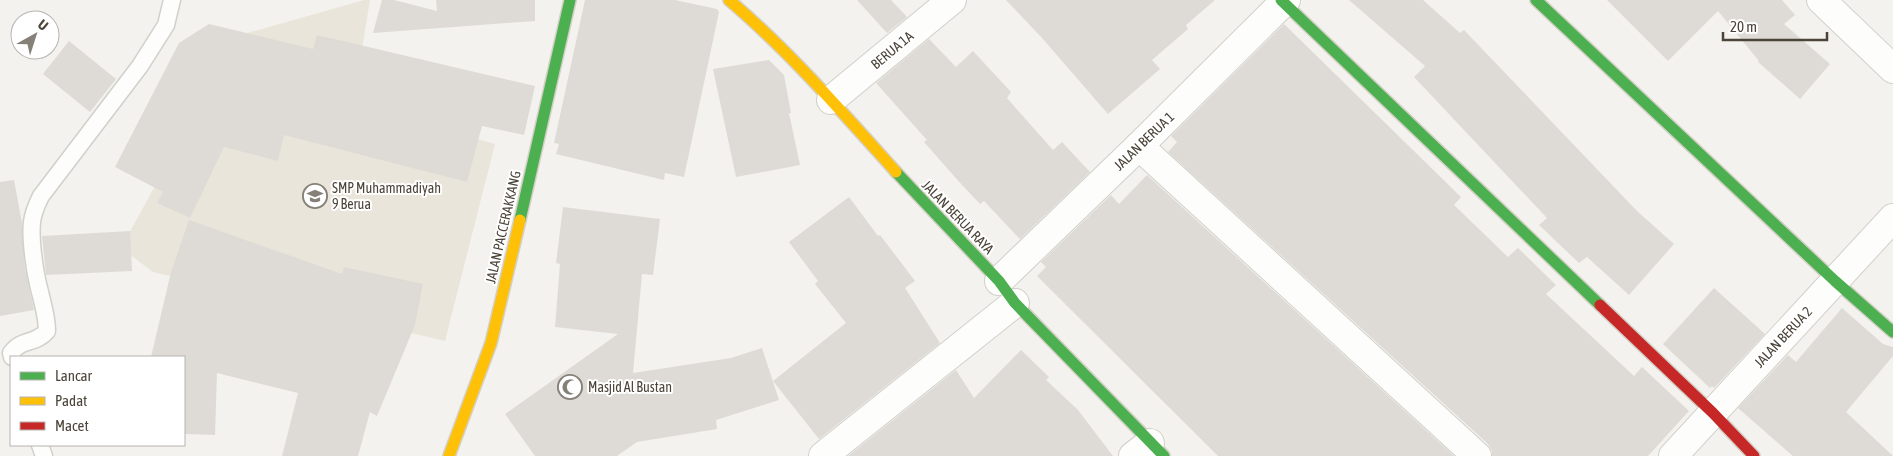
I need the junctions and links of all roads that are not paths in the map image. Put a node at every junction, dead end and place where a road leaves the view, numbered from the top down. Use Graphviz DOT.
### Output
graph roads {
  1 [pos="172,0"];
  2 [pos="570,0"];
  3 [pos="729,0"];
  4 [pos="952,0"];
  5 [pos="1536,0"];
  6 [pos="1820,0"];
  7 [pos="1284,1"];
  8 [pos="1893,69"];
  9 [pos="831,100"];
  10 [pos="1139,146"];
  11 [pos="1893,218"];
  12 [pos="999,281"];
  13 [pos="1835,281"];
  14 [pos="1015,303"];
  15 [pos="1893,332"];
  16 [pos="12,356"];
  17 [pos="1713,413"];
  18 [pos="1149,452"];
  19 [pos="449,456"];
  20 [pos="823,456"];
  21 [pos="1477,456"];
  22 [pos="1673,456"];
  23 [pos="1754,456"];
  1 -- 16 [label="lane"];
  2 -- 19 [label="street, JALAN PACCERAKKANG"];
  3 -- 9 [label="street, JALAN BERUA RAYA"];
  4 -- 9 [label="street, BERUA 1A"];
  5 -- 13 [label="street"];
  6 -- 8 [label="street"];
  7 -- 10 [label="street, JALAN BERUA 1"];
  7 -- 17 [label="street"];
  9 -- 12 [label="street, JALAN BERUA RAYA"];
  10 -- 12 [label="street, JALAN BERUA 1"];
  10 -- 21 [label="street"];
  11 -- 13 [label="street, JALAN BERUA 2"];
  12 -- 14 [label="street, JALAN BERUA RAYA"];
  13 -- 15 [label="street"];
  13 -- 17 [label="street, JALAN BERUA 2"];
  14 -- 18 [label="street, JALAN BERUA RAYA"];
  14 -- 20 [label="street"];
  17 -- 22 [label="street, JALAN BERUA 2"];
  17 -- 23 [label="street"];
}
